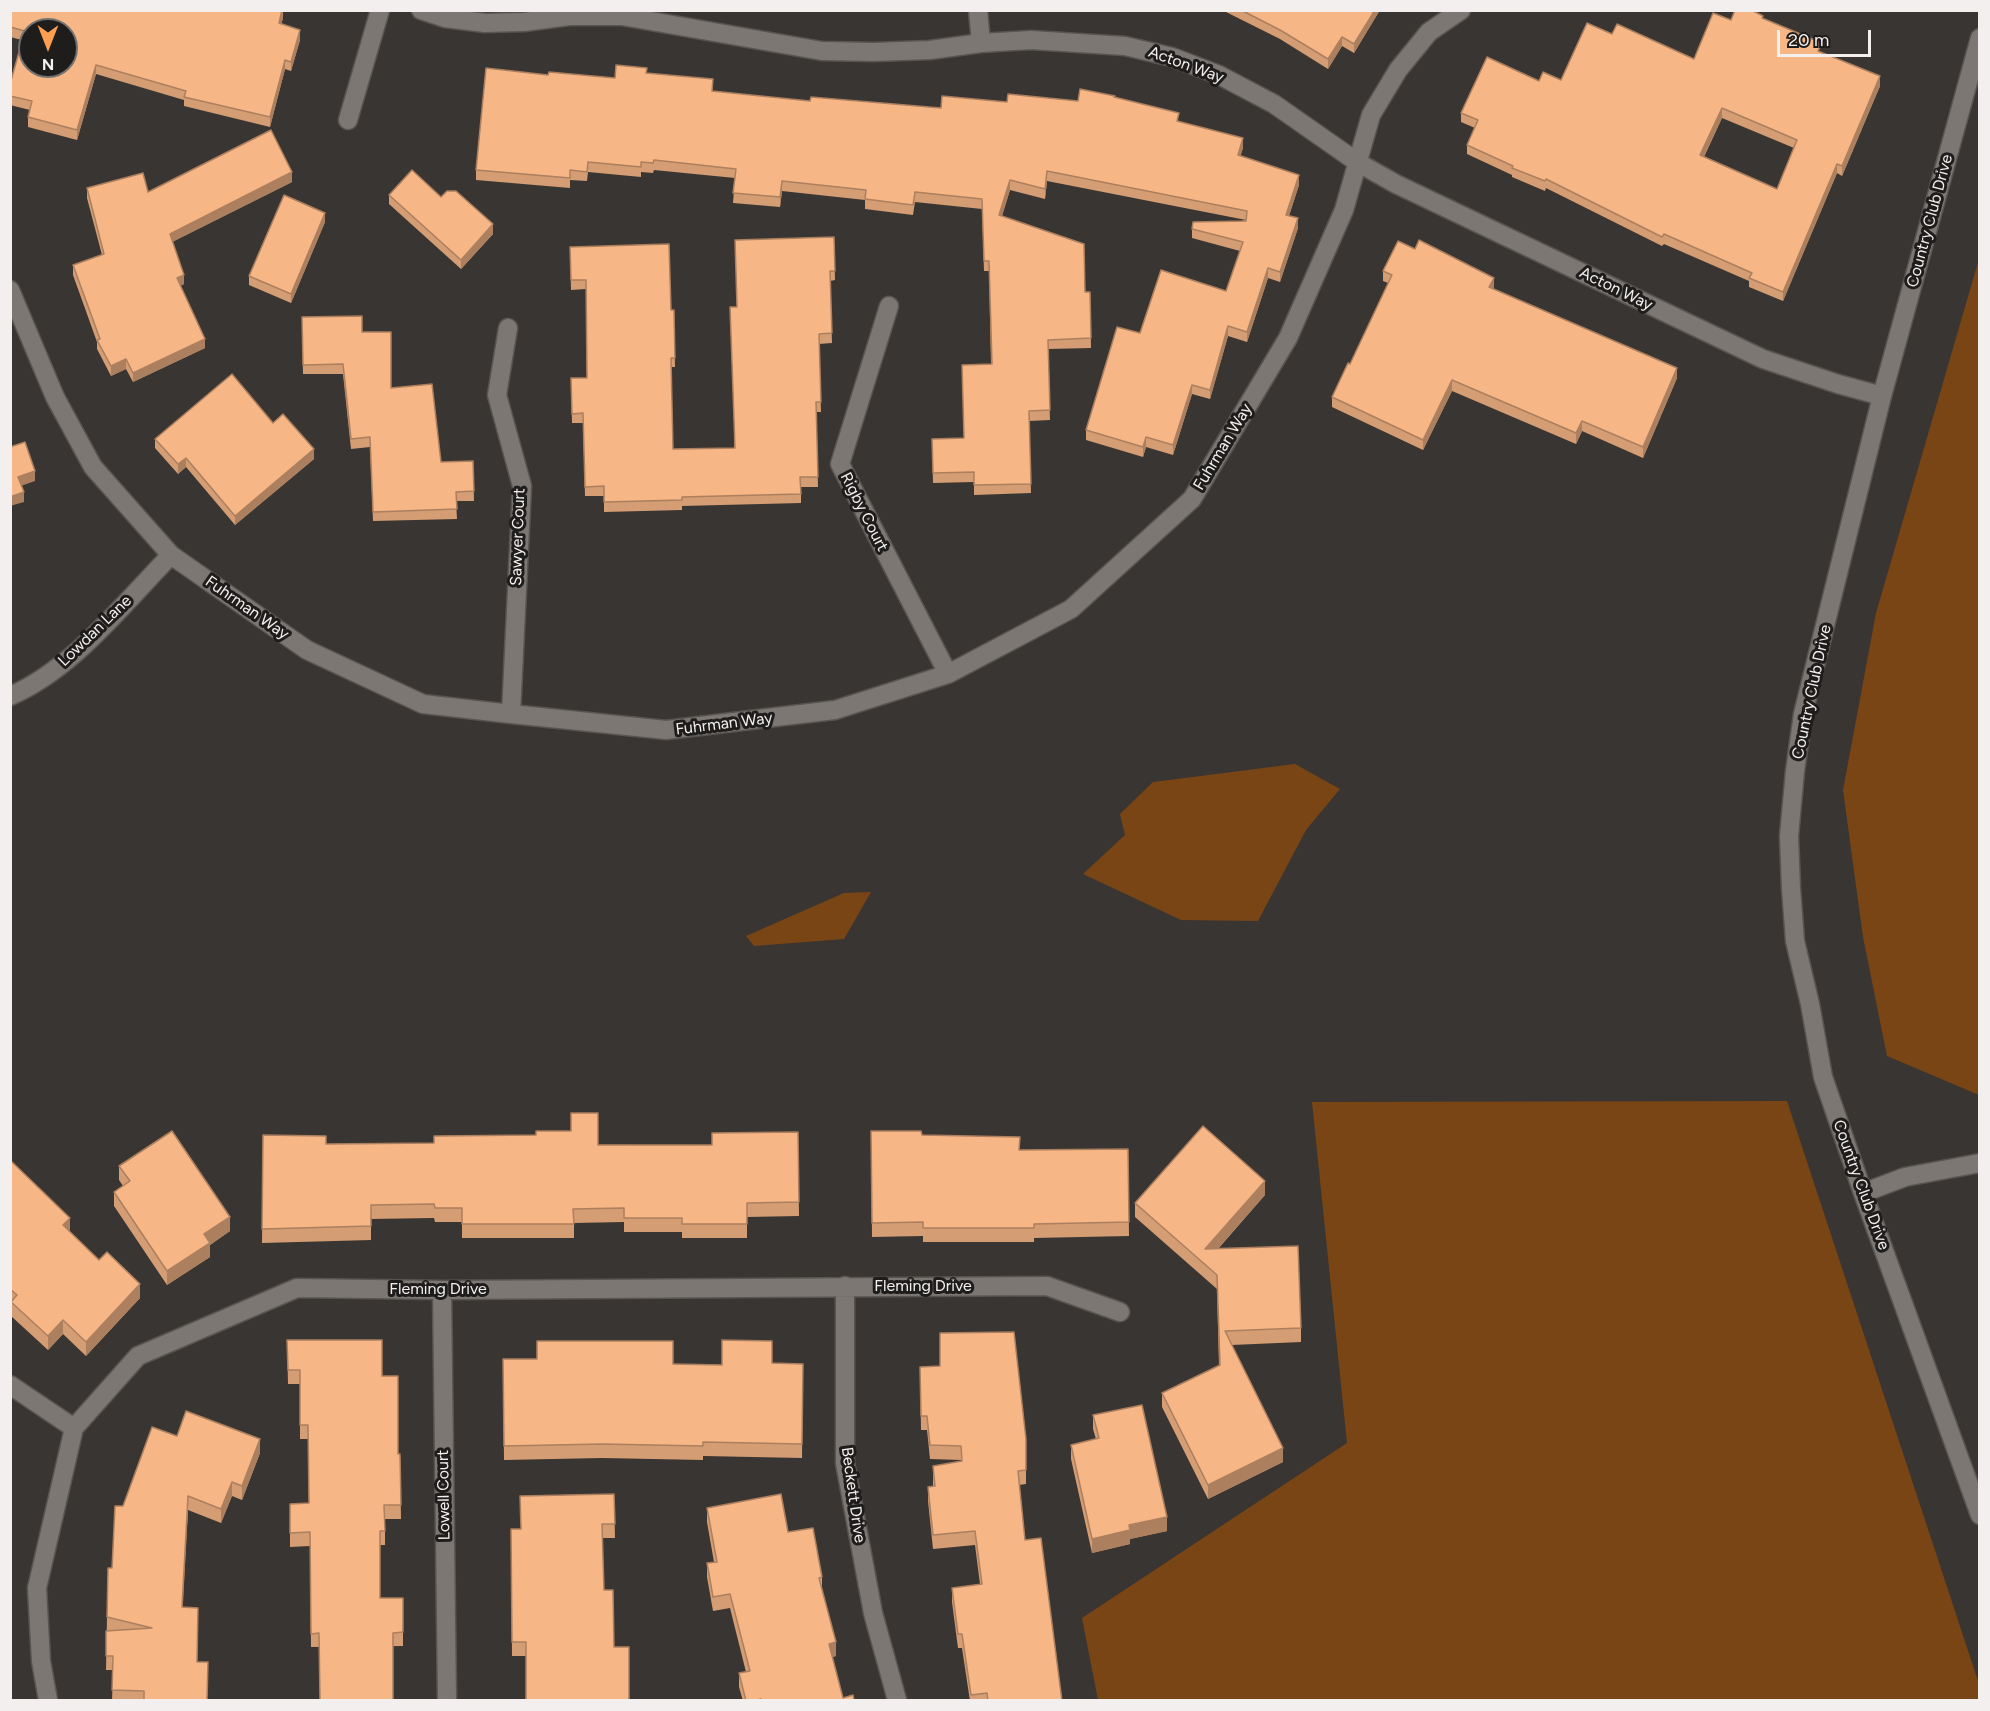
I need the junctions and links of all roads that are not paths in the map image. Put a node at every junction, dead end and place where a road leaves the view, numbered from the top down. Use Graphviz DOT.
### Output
graph roads {
  1 [pos="380,10"];
  2 [pos="422,10"];
  3 [pos="978,10"];
  4 [pos="1461,10"];
  5 [pos="622,13"];
  6 [pos="1980,39"];
  7 [pos="981,43"];
  8 [pos="348,120"];
  9 [pos="1357,162"];
  10 [pos="10,290"];
  11 [pos="889,306"];
  12 [pos="508,328"];
  13 [pos="1882,396"];
  14 [pos="171,555"];
  15 [pos="948,674"];
  16 [pos="10,696"];
  17 [pos="511,714"];
  18 [pos="1980,1162"];
  19 [pos="1863,1193"];
  20 [pos="845,1286"];
  21 [pos="442,1290"];
  22 [pos="1120,1312"];
  23 [pos="10,1385"];
  24 [pos="74,1428"];
  25 [pos="1980,1515"];
  26 [pos="48,1701"];
  27 [pos="447,1701"];
  28 [pos="897,1701"];
  1 -- 8 [label="street"];
  2 -- 5 [label="street, Acton Way"];
  3 -- 7 [label="street"];
  4 -- 9 [label="street, Fuhrman Way"];
  5 -- 7 [label="street, Acton Way"];
  6 -- 13 [label="street, Country Club Drive"];
  7 -- 9 [label="street, Acton Way"];
  9 -- 13 [label="street, Acton Way"];
  9 -- 15 [label="street, Fuhrman Way"];
  10 -- 14 [label="street, Fuhrman Way"];
  11 -- 15 [label="street, Rigby Court"];
  12 -- 17 [label="street, Sawyer Court"];
  13 -- 19 [label="street, Country Club Drive"];
  14 -- 16 [label="street, Lowdan Lane"];
  14 -- 17 [label="street, Fuhrman Way"];
  15 -- 17 [label="street, Fuhrman Way"];
  18 -- 19 [label="street"];
  19 -- 25 [label="street, Country Club Drive"];
  20 -- 21 [label="street, Fleming Drive"];
  20 -- 22 [label="street, Fleming Drive"];
  20 -- 28 [label="street, Beckett Drive"];
  21 -- 24 [label="street, Fleming Drive"];
  21 -- 27 [label="street, Lowell Court"];
  23 -- 24 [label="street"];
  24 -- 26 [label="street, Fleming Drive"];
}
